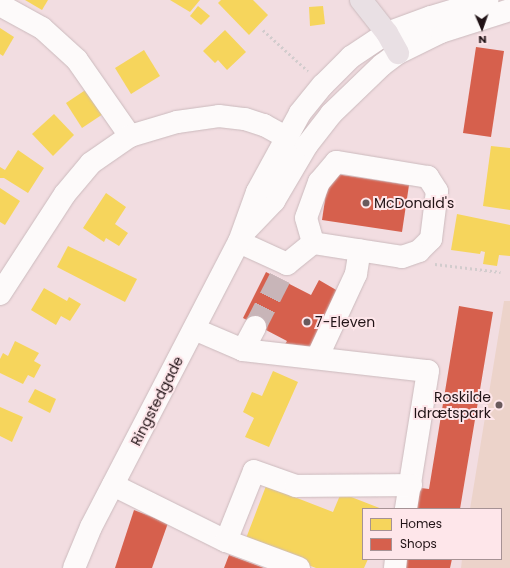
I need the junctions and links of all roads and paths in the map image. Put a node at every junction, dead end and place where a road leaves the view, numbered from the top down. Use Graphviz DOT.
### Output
graph roads {
  1 [pos="361,0"];
  2 [pos="488,0"];
  3 [pos="0,5"];
  4 [pos="510,10"];
  5 [pos="263,30"];
  6 [pos="387,34"];
  7 [pos="398,53"];
  8 [pos="323,85"];
  9 [pos="130,136"];
  10 [pos="286,137"];
  11 [pos="241,238"];
  12 [pos="313,243"];
  13 [pos="360,250"];
  14 [pos="402,257"];
  15 [pos="501,272"];
  16 [pos="0,294"];
  17 [pos="255,327"];
  18 [pos="194,329"];
  19 [pos="243,350"];
  20 [pos="317,358"];
  21 [pos="113,485"];
  22 [pos="411,485"];
  23 [pos="406,508"];
  24 [pos="226,541"];
  25 [pos="74,568"];
  26 [pos="299,568"];
  1 -- 6 [label="main road"];
  2 -- 6 [label="street, Ringstedgade"];
  3 -- 9 [label="street"];
  4 -- 7 [label="street, Ringstedgade"];
  5 -- 8 [label="path"];
  6 -- 7 [label="main road"];
  6 -- 8 [label="street, Ringstedgade"];
  7 -- 11 [label="street, Ringstedgade"];
  8 -- 10 [label="street, Ringstedgade"];
  9 -- 10 [label="street"];
  9 -- 16 [label="street"];
  10 -- 11 [label="street, Ringstedgade"];
  11 -- 12 [label="street"];
  11 -- 18 [label="street, Ringstedgade"];
  12 -- 13 [label="street"];
  12 -- 14 [label="street"];
  13 -- 14 [label="street"];
  13 -- 20 [label="street"];
  14 -- 15 [label="path"];
  17 -- 19 [label="street"];
  18 -- 19 [label="street"];
  18 -- 21 [label="street, Ringstedgade"];
  19 -- 20 [label="street"];
  20 -- 22 [label="street"];
  21 -- 24 [label="street"];
  21 -- 25 [label="street, Ringstedgade"];
  22 -- 23 [label="street"];
  22 -- 24 [label="street"];
  24 -- 26 [label="street"];
}
